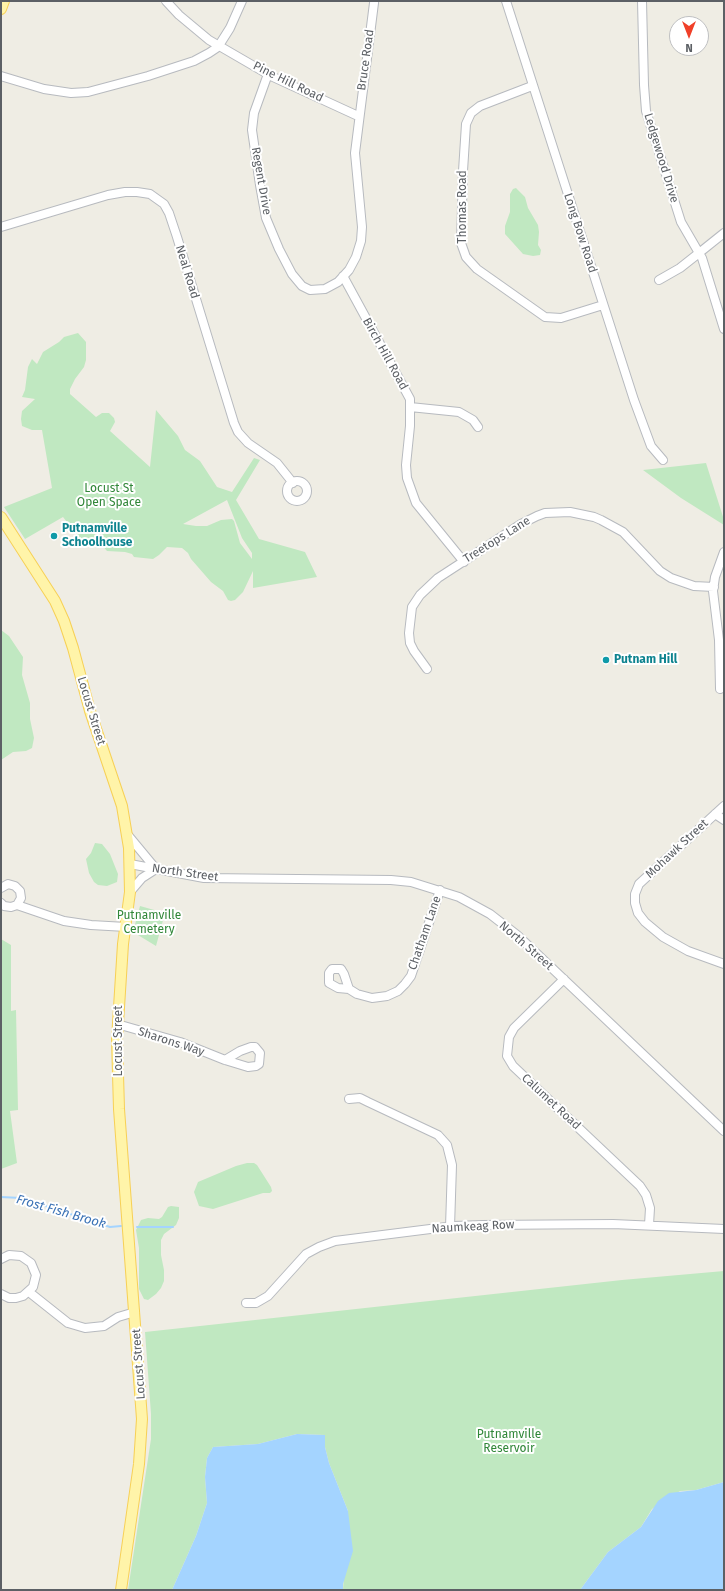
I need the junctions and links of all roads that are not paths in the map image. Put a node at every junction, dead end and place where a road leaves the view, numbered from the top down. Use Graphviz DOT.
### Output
graph roads {
  1 [pos="4,1"];
  2 [pos="166,1"];
  3 [pos="242,1"];
  4 [pos="506,1"];
  5 [pos="642,1"];
  6 [pos="374,3"];
  7 [pos="1,9"];
  8 [pos="219,46"];
  9 [pos="268,74"];
  10 [pos="1,76"];
  11 [pos="532,86"];
  12 [pos="358,116"];
  13 [pos="1,227"];
  14 [pos="724,233"];
  15 [pos="699,253"];
  16 [pos="343,276"];
  17 [pos="659,280"];
  18 [pos="603,305"];
  19 [pos="724,329"];
  20 [pos="410,407"];
  21 [pos="478,427"];
  22 [pos="663,460"];
  23 [pos="292,483"];
  24 [pos="1,517"];
  25 [pos="724,552"];
  26 [pos="464,562"];
  27 [pos="714,587"];
  28 [pos="427,669"];
  29 [pos="720,690"];
  30 [pos="724,806"];
  31 [pos="715,814"];
  32 [pos="724,820"];
  33 [pos="127,834"];
  34 [pos="130,864"];
  35 [pos="156,869"];
  36 [pos="1,888"];
  37 [pos="440,890"];
  38 [pos="130,892"];
  39 [pos="1,903"];
  40 [pos="17,905"];
  41 [pos="126,927"];
  42 [pos="724,964"];
  43 [pos="564,979"];
  44 [pos="349,989"];
  45 [pos="118,1024"];
  46 [pos="225,1060"];
  47 [pos="349,1099"];
  48 [pos="724,1131"];
  49 [pos="649,1225"];
  50 [pos="450,1227"];
  51 [pos="724,1229"];
  52 [pos="1,1259"];
  53 [pos="29,1292"];
  54 [pos="1,1294"];
  55 [pos="246,1303"];
  56 [pos="135,1312"];
  57 [pos="121,1590"];
  1 -- 7 [label="main road"];
  2 -- 8 [label="street, Pine Hill Road"];
  3 -- 8 [label="street"];
  4 -- 11 [label="street, Long Bow Road"];
  5 -- 15 [label="street, Ledgewood Drive"];
  6 -- 12 [label="street, Bruce Road"];
  8 -- 9 [label="street, Pine Hill Road"];
  8 -- 10 [label="street"];
  9 -- 12 [label="street, Pine Hill Road"];
  9 -- 16 [label="street, Regent Drive"];
  11 -- 18 [label="street, Long Bow Road"];
  11 -- 18 [label="street, Thomas Road"];
  12 -- 16 [label="street, Regent Drive"];
  13 -- 23 [label="street, Neal Road"];
  14 -- 15 [label="street"];
  15 -- 17 [label="street"];
  15 -- 19 [label="street, Ledgewood Drive"];
  16 -- 20 [label="street, Birch Hill Road"];
  18 -- 22 [label="street, Long Bow Road"];
  20 -- 21 [label="street"];
  20 -- 26 [label="street, Birch Hill Road"];
  24 -- 33 [label="main road, Locust Street"];
  25 -- 27 [label="street"];
  26 -- 27 [label="street, Treetops Lane"];
  26 -- 28 [label="street, Treetops Lane"];
  27 -- 29 [label="street"];
  30 -- 31 [label="street, Mohawk Street"];
  31 -- 32 [label="street"];
  31 -- 42 [label="street, Mohawk Street"];
  33 -- 34 [label="main road, Locust Street"];
  33 -- 35 [label="street"];
  34 -- 35 [label="street, North Street"];
  34 -- 38 [label="main road, Locust Street"];
  35 -- 37 [label="street, North Street"];
  35 -- 38 [label="street"];
  36 -- 40 [label="street"];
  37 -- 43 [label="street, North Street"];
  37 -- 44 [label="street, Chatham Lane"];
  38 -- 41 [label="main road, Locust Street"];
  39 -- 40 [label="street"];
  40 -- 41 [label="street"];
  41 -- 45 [label="main road, Locust Street"];
  43 -- 48 [label="street, North Street"];
  43 -- 49 [label="street, Calumet Road"];
  45 -- 46 [label="street, Sharons Way"];
  45 -- 56 [label="main road, Locust Street"];
  47 -- 50 [label="street"];
  49 -- 50 [label="street, Naumkeag Row"];
  49 -- 51 [label="street, Naumkeag Row"];
  50 -- 55 [label="street, Naumkeag Row"];
  52 -- 53 [label="street"];
  53 -- 54 [label="street"];
  53 -- 56 [label="street"];
  56 -- 57 [label="main road, Locust Street"];
}
